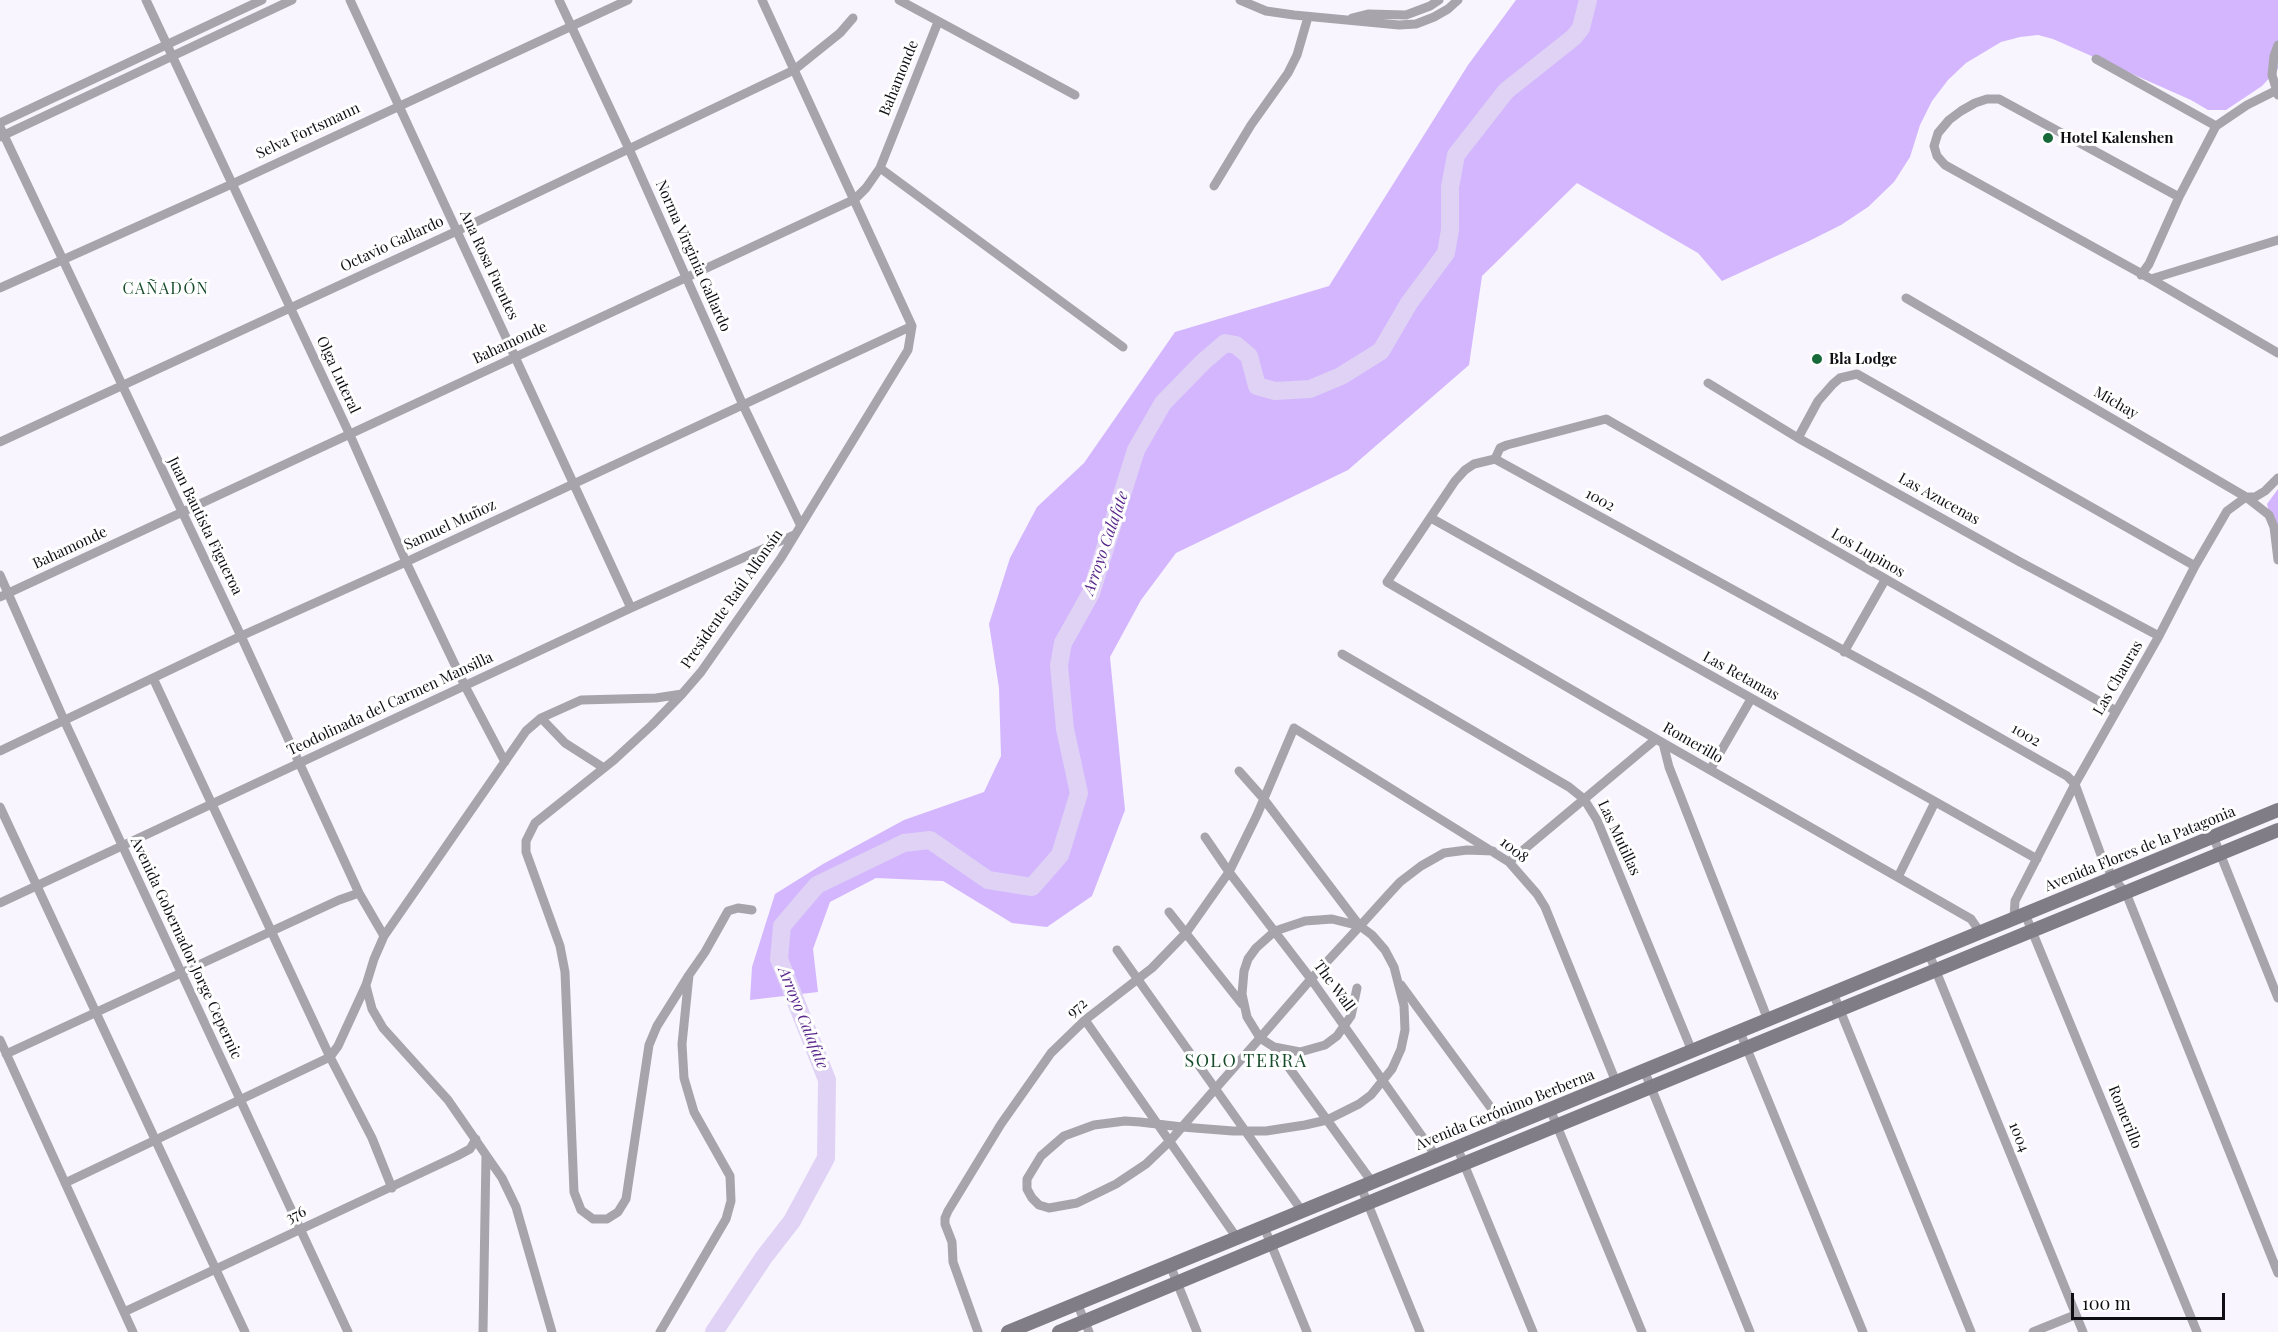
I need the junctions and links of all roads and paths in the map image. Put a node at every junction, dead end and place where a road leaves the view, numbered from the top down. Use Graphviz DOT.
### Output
graph roads {
  1 [pos="146,0"];
  2 [pos="262,0"];
  3 [pos="292,0"];
  4 [pos="351,0"];
  5 [pos="559,0"];
  6 [pos="628,0"];
  7 [pos="762,0"];
  8 [pos="899,0"];
  9 [pos="1240,0"];
  10 [pos="1439,0"];
  11 [pos="1458,0"];
  12 [pos="1308,17"];
  13 [pos="853,18"];
  14 [pos="1347,19"];
  15 [pos="938,22"];
  16 [pos="571,26"];
  17 [pos="168,44"];
  18 [pos="2278,45"];
  19 [pos="173,56"];
  20 [pos="2096,59"];
  21 [pos="794,70"];
  22 [pos="2277,93"];
  23 [pos="1075,95"];
  24 [pos="400,105"];
  25 [pos="2216,126"];
  26 [pos="1,131"];
  27 [pos="629,149"];
  28 [pos="880,168"];
  29 [pos="232,184"];
  30 [pos="1214,186"];
  31 [pos="2179,197"];
  32 [pos="855,199"];
  33 [pos="457,231"];
  34 [pos="2278,240"];
  35 [pos="63,259"];
  36 [pos="2146,277"];
  37 [pos="685,278"];
  38 [pos="0,288"];
  39 [pos="1906,298"];
  40 [pos="290,308"];
  41 [pos="912,326"];
  42 [pos="1123,347"];
  43 [pos="2278,354"];
  44 [pos="515,357"];
  45 [pos="1708,382"];
  46 [pos="122,386"];
  47 [pos="743,405"];
  48 [pos="350,435"];
  49 [pos="1798,438"];
  50 [pos="0,442"];
  51 [pos="1495,459"];
  52 [pos="2278,478"];
  53 [pos="574,484"];
  54 [pos="2246,496"];
  55 [pos="181,512"];
  56 [pos="1431,518"];
  57 [pos="800,524"];
  58 [pos="794,535"];
  59 [pos="2278,560"];
  60 [pos="406,562"];
  61 [pos="2194,566"];
  62 [pos="0,575"];
  63 [pos="1885,580"];
  64 [pos="4,595"];
  65 [pos="631,608"];
  66 [pos="242,636"];
  67 [pos="2159,636"];
  68 [pos="1844,652"];
  69 [pos="1342,654"];
  70 [pos="153,678"];
  71 [pos="465,686"];
  72 [pos="682,694"];
  73 [pos="1751,699"];
  74 [pos="2116,711"];
  75 [pos="541,718"];
  76 [pos="64,720"];
  77 [pos="1294,728"];
  78 [pos="1660,741"];
  79 [pos="0,751"];
  80 [pos="505,762"];
  81 [pos="299,764"];
  82 [pos="604,768"];
  83 [pos="1710,770"];
  84 [pos="1239,771"];
  85 [pos="2075,784"];
  86 [pos="1263,798"];
  87 [pos="1584,799"];
  88 [pos="1935,802"];
  89 [pos="213,804"];
  90 [pos="0,807"];
  91 [pos="2278,810"];
  92 [pos="2278,830"];
  93 [pos="2213,836"];
  94 [pos="1205,837"];
  95 [pos="123,846"];
  96 [pos="1493,851"];
  97 [pos="2220,854"];
  98 [pos="2037,859"];
  99 [pos="1509,862"];
  100 [pos="1229,872"];
  101 [pos="1898,877"];
  102 [pos="2113,878"];
  103 [pos="37,886"];
  104 [pos="359,893"];
  105 [pos="2126,893"];
  106 [pos="0,903"];
  107 [pos="752,910"];
  108 [pos="1169,912"];
  109 [pos="2020,916"];
  110 [pos="1360,926"];
  111 [pos="272,931"];
  112 [pos="1275,931"];
  113 [pos="2033,931"];
  114 [pos="1980,932"];
  115 [pos="1186,933"];
  116 [pos="384,936"];
  117 [pos="1118,950"];
  118 [pos="1929,954"];
  119 [pos="1936,971"];
  120 [pos="182,973"];
  121 [pos="689,975"];
  122 [pos="1311,979"];
  123 [pos="1138,980"];
  124 [pos="1398,981"];
  125 [pos="366,985"];
  126 [pos="1357,988"];
  127 [pos="1833,993"];
  128 [pos="2278,998"];
  129 [pos="1244,1006"];
  130 [pos="1840,1011"];
  131 [pos="96,1013"];
  132 [pos="1085,1020"];
  133 [pos="1768,1020"];
  134 [pos="1344,1027"];
  135 [pos="1740,1032"];
  136 [pos="1260,1038"];
  137 [pos="0,1040"];
  138 [pos="1274,1047"];
  139 [pos="1747,1049"];
  140 [pos="1692,1051"];
  141 [pos="6,1054"];
  142 [pos="330,1057"];
  143 [pos="1644,1070"];
  144 [pos="1383,1081"];
  145 [pos="1616,1082"];
  146 [pos="1216,1088"];
  147 [pos="1651,1089"];
  148 [pos="240,1100"];
  149 [pos="1550,1109"];
  150 [pos="1327,1120"];
  151 [pos="1158,1124"];
  152 [pos="1182,1127"];
  153 [pos="1505,1127"];
  154 [pos="1557,1127"];
  155 [pos="1247,1131"];
  156 [pos="476,1139"];
  157 [pos="155,1140"];
  158 [pos="1170,1141"];
  159 [pos="1457,1147"];
  160 [pos="486,1155"];
  161 [pos="1436,1156"];
  162 [pos="1464,1164"];
  163 [pos="65,1183"];
  164 [pos="1367,1184"];
  165 [pos="392,1188"];
  166 [pos="1368,1203"];
  167 [pos="1302,1211"];
  168 [pos="1264,1227"];
  169 [pos="301,1230"];
  170 [pos="1237,1238"];
  171 [pos="1271,1244"];
  172 [pos="1170,1265"];
  173 [pos="216,1269"];
  174 [pos="2278,1273"];
  175 [pos="1177,1283"];
  176 [pos="1077,1303"];
  177 [pos="124,1312"];
  178 [pos="2075,1315"];
  179 [pos="1087,1327"];
  180 [pos="133,1332"];
  181 [pos="245,1332"];
  182 [pos="348,1332"];
  183 [pos="483,1332"];
  184 [pos="552,1332"];
  185 [pos="660,1332"];
  186 [pos="978,1332"];
  187 [pos="1008,1332"];
  188 [pos="1059,1332"];
  189 [pos="1197,1332"];
  190 [pos="1307,1332"];
  191 [pos="1420,1332"];
  192 [pos="1533,1332"];
  193 [pos="1642,1332"];
  194 [pos="1750,1332"];
  195 [pos="1863,1332"];
  196 [pos="1971,1332"];
  197 [pos="2033,1332"];
  198 [pos="2083,1332"];
  199 [pos="2197,1332"];
  1 -- 17 [label="street, Olga Luteral"];
  2 -- 17 [label="street"];
  3 -- 19 [label="street"];
  4 -- 24 [label="street, Ana Rosa Fuentes"];
  5 -- 16 [label="street, Norma Virginia Gallardo"];
  6 -- 16 [label="street, Selva Fortsmann"];
  7 -- 21 [label="street"];
  8 -- 15 [label="street"];
  9 -- 12 [label="street"];
  10 -- 14 [label="street"];
  11 -- 14 [label="street"];
  12 -- 14 [label="street"];
  12 -- 30 [label="street"];
  13 -- 21 [label="street, Octavio Gallardo"];
  15 -- 23 [label="street"];
  15 -- 28 [label="street, Bahamonde"];
  16 -- 24 [label="street, Selva Fortsmann"];
  16 -- 27 [label="street, Norma Virginia Gallardo"];
  17 -- 19 [label="street, Olga Luteral"];
  17 -- 26 [label="street"];
  18 -- 22 [label="street"];
  19 -- 26 [label="street"];
  19 -- 29 [label="street, Olga Luteral"];
  20 -- 25 [label="street"];
  21 -- 27 [label="street, Octavio Gallardo"];
  21 -- 32 [label="street"];
  22 -- 25 [label="street"];
  24 -- 29 [label="street, Selva Fortsmann"];
  24 -- 33 [label="street, Ana Rosa Fuentes"];
  25 -- 31 [label="street"];
  26 -- 35 [label="street, Juan Bautista Figueroa"];
  27 -- 33 [label="street, Octavio Gallardo"];
  27 -- 37 [label="street, Norma Virginia Gallardo"];
  28 -- 32 [label="street, Bahamonde"];
  28 -- 42 [label="street"];
  29 -- 35 [label="street, Selva Fortsmann"];
  29 -- 40 [label="street, Olga Luteral"];
  31 -- 36 [label="street"];
  31 -- 36 [label="street"];
  32 -- 37 [label="street, Bahamonde"];
  32 -- 41 [label="street"];
  33 -- 40 [label="street, Octavio Gallardo"];
  33 -- 44 [label="street, Ana Rosa Fuentes"];
  34 -- 36 [label="street"];
  35 -- 38 [label="street, Selva Fortsmann"];
  35 -- 46 [label="street, Juan Bautista Figueroa"];
  36 -- 43 [label="street"];
  37 -- 44 [label="street, Bahamonde"];
  37 -- 47 [label="street, Norma Virginia Gallardo"];
  39 -- 54 [label="street, Michay"];
  40 -- 46 [label="street, Octavio Gallardo"];
  40 -- 48 [label="street, Olga Luteral"];
  41 -- 47 [label="street, Samuel Muñoz"];
  41 -- 57 [label="street, Presidente Raúl Alfonsín"];
  44 -- 48 [label="street, Bahamonde"];
  44 -- 53 [label="street, Ana Rosa Fuentes"];
  45 -- 49 [label="street, Las Azucenas"];
  46 -- 50 [label="street, Octavio Gallardo"];
  46 -- 55 [label="street, Juan Bautista Figueroa"];
  47 -- 53 [label="street, Samuel Muñoz"];
  47 -- 57 [label="street, Norma Virginia Gallardo"];
  48 -- 55 [label="street, Bahamonde"];
  48 -- 60 [label="street, Olga Luteral"];
  49 -- 61 [label="street"];
  49 -- 67 [label="street, Las Azucenas"];
  51 -- 56 [label="street"];
  51 -- 63 [label="street, Los Lupinos"];
  51 -- 68 [label="street, 1002"];
  52 -- 54 [label="street, Las Chauras"];
  53 -- 60 [label="street, Samuel Muñoz"];
  53 -- 65 [label="street, Ana Rosa Fuentes"];
  54 -- 59 [label="street, Michay"];
  54 -- 61 [label="street, Las Chauras"];
  55 -- 64 [label="street, Bahamonde"];
  55 -- 66 [label="street, Juan Bautista Figueroa"];
  56 -- 73 [label="street, Las Retamas"];
  56 -- 78 [label="street, Romerillo"];
  57 -- 58 [label="street, Presidente Raúl Alfonsín"];
  58 -- 65 [label="street, Teodolinada del Carmen Mansilla"];
  58 -- 72 [label="street, Presidente Raúl Alfonsín"];
  60 -- 66 [label="street, Samuel Muñoz"];
  60 -- 71 [label="street, Olga Luteral"];
  61 -- 67 [label="street, Las Chauras"];
  62 -- 64 [label="street, Avenida Gobernador Jorge Cepernic"];
  63 -- 68 [label="street"];
  63 -- 74 [label="street, Los Lupinos"];
  64 -- 76 [label="street, Avenida Gobernador Jorge Cepernic"];
  65 -- 71 [label="street, Teodolinada del Carmen Mansilla"];
  66 -- 70 [label="street, Samuel Muñoz"];
  66 -- 81 [label="street, Juan Bautista Figueroa"];
  67 -- 74 [label="street, Las Chauras"];
  68 -- 85 [label="street, 1002"];
  69 -- 87 [label="street, Las Mutillas"];
  70 -- 76 [label="street, Samuel Muñoz"];
  70 -- 89 [label="street"];
  71 -- 80 [label="street, Olga Luteral"];
  71 -- 81 [label="street, Teodolinada del Carmen Mansilla"];
  72 -- 75 [label="street"];
  72 -- 82 [label="street, Presidente Raúl Alfonsín"];
  73 -- 83 [label="street"];
  73 -- 88 [label="street, Las Retamas"];
  74 -- 85 [label="street, Las Chauras"];
  75 -- 80 [label="street"];
  75 -- 82 [label="street"];
  76 -- 79 [label="street, Samuel Muñoz"];
  76 -- 95 [label="street, Avenida Gobernador Jorge Cepernic"];
  77 -- 86 [label="street, 972"];
  77 -- 96 [label="street, 1008"];
  78 -- 83 [label="street, Romerillo"];
  78 -- 87 [label="street"];
  78 -- 133 [label="street"];
  80 -- 116 [label="street"];
  81 -- 89 [label="street, Teodolinada del Carmen Mansilla"];
  81 -- 104 [label="street, Juan Bautista Figueroa"];
  82 -- 121 [label="street, Presidente Raúl Alfonsín"];
  83 -- 101 [label="street, Romerillo"];
  84 -- 86 [label="street"];
  85 -- 98 [label="street, Las Chauras"];
  85 -- 102 [label="street"];
  86 -- 100 [label="street, 972"];
  86 -- 110 [label="street"];
  87 -- 99 [label="street"];
  87 -- 140 [label="street, Las Mutillas"];
  88 -- 98 [label="street, Las Retamas"];
  88 -- 101 [label="street"];
  89 -- 95 [label="street, Teodolinada del Carmen Mansilla"];
  89 -- 111 [label="street"];
  90 -- 103 [label="street"];
  91 -- 93 [label="street, Avenida Flores de la Patagonia"];
  92 -- 97 [label="street"];
  93 -- 97 [label="street"];
  93 -- 102 [label="street, Avenida Flores de la Patagonia"];
  94 -- 100 [label="street, The Wall"];
  95 -- 103 [label="street, Teodolinada del Carmen Mansilla"];
  95 -- 120 [label="street, Avenida Gobernador Jorge Cepernic"];
  96 -- 99 [label="street, 1008"];
  96 -- 110 [label="street"];
  97 -- 105 [label="street"];
  97 -- 128 [label="street"];
  98 -- 109 [label="street, Las Chauras"];
  99 -- 145 [label="street, 1008"];
  100 -- 112 [label="street, The Wall"];
  100 -- 115 [label="street, 972"];
  101 -- 114 [label="street, Romerillo"];
  102 -- 105 [label="street"];
  102 -- 109 [label="street, Avenida Flores de la Patagonia"];
  103 -- 106 [label="street, Teodolinada del Carmen Mansilla"];
  103 -- 131 [label="street"];
  104 -- 111 [label="street"];
  104 -- 116 [label="street, Juan Bautista Figueroa"];
  105 -- 113 [label="street"];
  105 -- 174 [label="street"];
  107 -- 121 [label="street, Presidente Raúl Alfonsín"];
  108 -- 115 [label="street"];
  109 -- 113 [label="street, Romerillo"];
  109 -- 114 [label="street, Avenida Gerónimo Berberna"];
  110 -- 112 [label="street"];
  110 -- 122 [label="street"];
  110 -- 124 [label="street"];
  111 -- 120 [label="street"];
  111 -- 142 [label="street"];
  112 -- 122 [label="street, The Wall"];
  112 -- 129 [label="street"];
  113 -- 119 [label="street"];
  113 -- 199 [label="street, Romerillo"];
  114 -- 118 [label="street, Avenida Gerónimo Berberna"];
  115 -- 123 [label="street, 972"];
  115 -- 129 [label="street"];
  116 -- 125 [label="street"];
  117 -- 123 [label="street"];
  118 -- 119 [label="street, 1004"];
  118 -- 127 [label="street, Avenida Gerónimo Berberna"];
  119 -- 130 [label="street"];
  119 -- 178 [label="street, 1004"];
  120 -- 131 [label="street"];
  120 -- 148 [label="street, Avenida Gobernador Jorge Cepernic"];
  121 -- 185 [label="street"];
  122 -- 134 [label="street, The Wall"];
  122 -- 136 [label="street"];
  123 -- 132 [label="street, 972"];
  123 -- 146 [label="street"];
  124 -- 144 [label="street"];
  124 -- 153 [label="street"];
  125 -- 142 [label="street"];
  125 -- 156 [label="street"];
  126 -- 134 [label="street"];
  127 -- 130 [label="street"];
  127 -- 133 [label="street, Avenida Gerónimo Berberna"];
  129 -- 136 [label="street"];
  130 -- 139 [label="street"];
  130 -- 196 [label="street"];
  131 -- 141 [label="street"];
  131 -- 157 [label="street"];
  132 -- 151 [label="street"];
  132 -- 186 [label="street, 972"];
  133 -- 135 [label="street, Avenida Gerónimo Berberna"];
  134 -- 138 [label="street"];
  134 -- 144 [label="street, The Wall"];
  135 -- 139 [label="street"];
  135 -- 140 [label="street, Avenida Gerónimo Berberna"];
  136 -- 138 [label="street"];
  136 -- 146 [label="street"];
  137 -- 141 [label="street"];
  138 -- 150 [label="street"];
  139 -- 147 [label="street"];
  139 -- 195 [label="street"];
  140 -- 143 [label="street, Avenida Gerónimo Berberna"];
  141 -- 163 [label="street"];
  142 -- 148 [label="street"];
  142 -- 165 [label="street"];
  143 -- 145 [label="street, Avenida Gerónimo Berberna"];
  143 -- 147 [label="street"];
  144 -- 150 [label="street"];
  144 -- 161 [label="street, The Wall"];
  145 -- 149 [label="street, Avenida Gerónimo Berberna"];
  146 -- 152 [label="street"];
  146 -- 155 [label="street"];
  147 -- 154 [label="street"];
  147 -- 194 [label="street"];
  148 -- 157 [label="street"];
  148 -- 169 [label="street, Avenida Gobernador Jorge Cepernic"];
  149 -- 153 [label="street, Avenida Gerónimo Berberna"];
  149 -- 154 [label="street"];
  150 -- 155 [label="street"];
  150 -- 164 [label="street"];
  151 -- 152 [label="street"];
  151 -- 158 [label="street"];
  151 -- 158 [label="street"];
  152 -- 155 [label="street"];
  152 -- 158 [label="street"];
  153 -- 159 [label="street, Avenida Gerónimo Berberna"];
  154 -- 162 [label="street"];
  154 -- 193 [label="street"];
  155 -- 167 [label="street"];
  156 -- 160 [label="street"];
  156 -- 165 [label="street, 376"];
  157 -- 163 [label="street"];
  157 -- 173 [label="street"];
  158 -- 170 [label="street"];
  159 -- 161 [label="street, Avenida Gerónimo Berberna"];
  159 -- 162 [label="street"];
  160 -- 183 [label="street"];
  160 -- 184 [label="street"];
  161 -- 164 [label="street, Avenida Gerónimo Berberna"];
  162 -- 166 [label="street"];
  162 -- 192 [label="street"];
  163 -- 177 [label="street"];
  164 -- 166 [label="street"];
  164 -- 167 [label="street, Avenida Gerónimo Berberna"];
  165 -- 169 [label="street, 376"];
  166 -- 171 [label="street"];
  166 -- 191 [label="street"];
  167 -- 168 [label="street, Avenida Gerónimo Berberna"];
  168 -- 170 [label="street, Avenida Gerónimo Berberna"];
  168 -- 171 [label="street"];
  169 -- 173 [label="street, 376"];
  169 -- 182 [label="street, Avenida Gobernador Jorge Cepernic"];
  170 -- 172 [label="street, Avenida Gerónimo Berberna"];
  171 -- 175 [label="street"];
  171 -- 190 [label="street"];
  172 -- 175 [label="street"];
  172 -- 176 [label="street, Avenida Gerónimo Berberna"];
  173 -- 177 [label="street, 376"];
  173 -- 181 [label="street"];
  175 -- 179 [label="street"];
  175 -- 189 [label="street"];
  176 -- 179 [label="street"];
  176 -- 187 [label="street, Avenida Gerónimo Berberna"];
  177 -- 180 [label="street"];
  178 -- 197 [label="street"];
  178 -- 198 [label="street, 1004"];
  179 -- 188 [label="street"];
}
